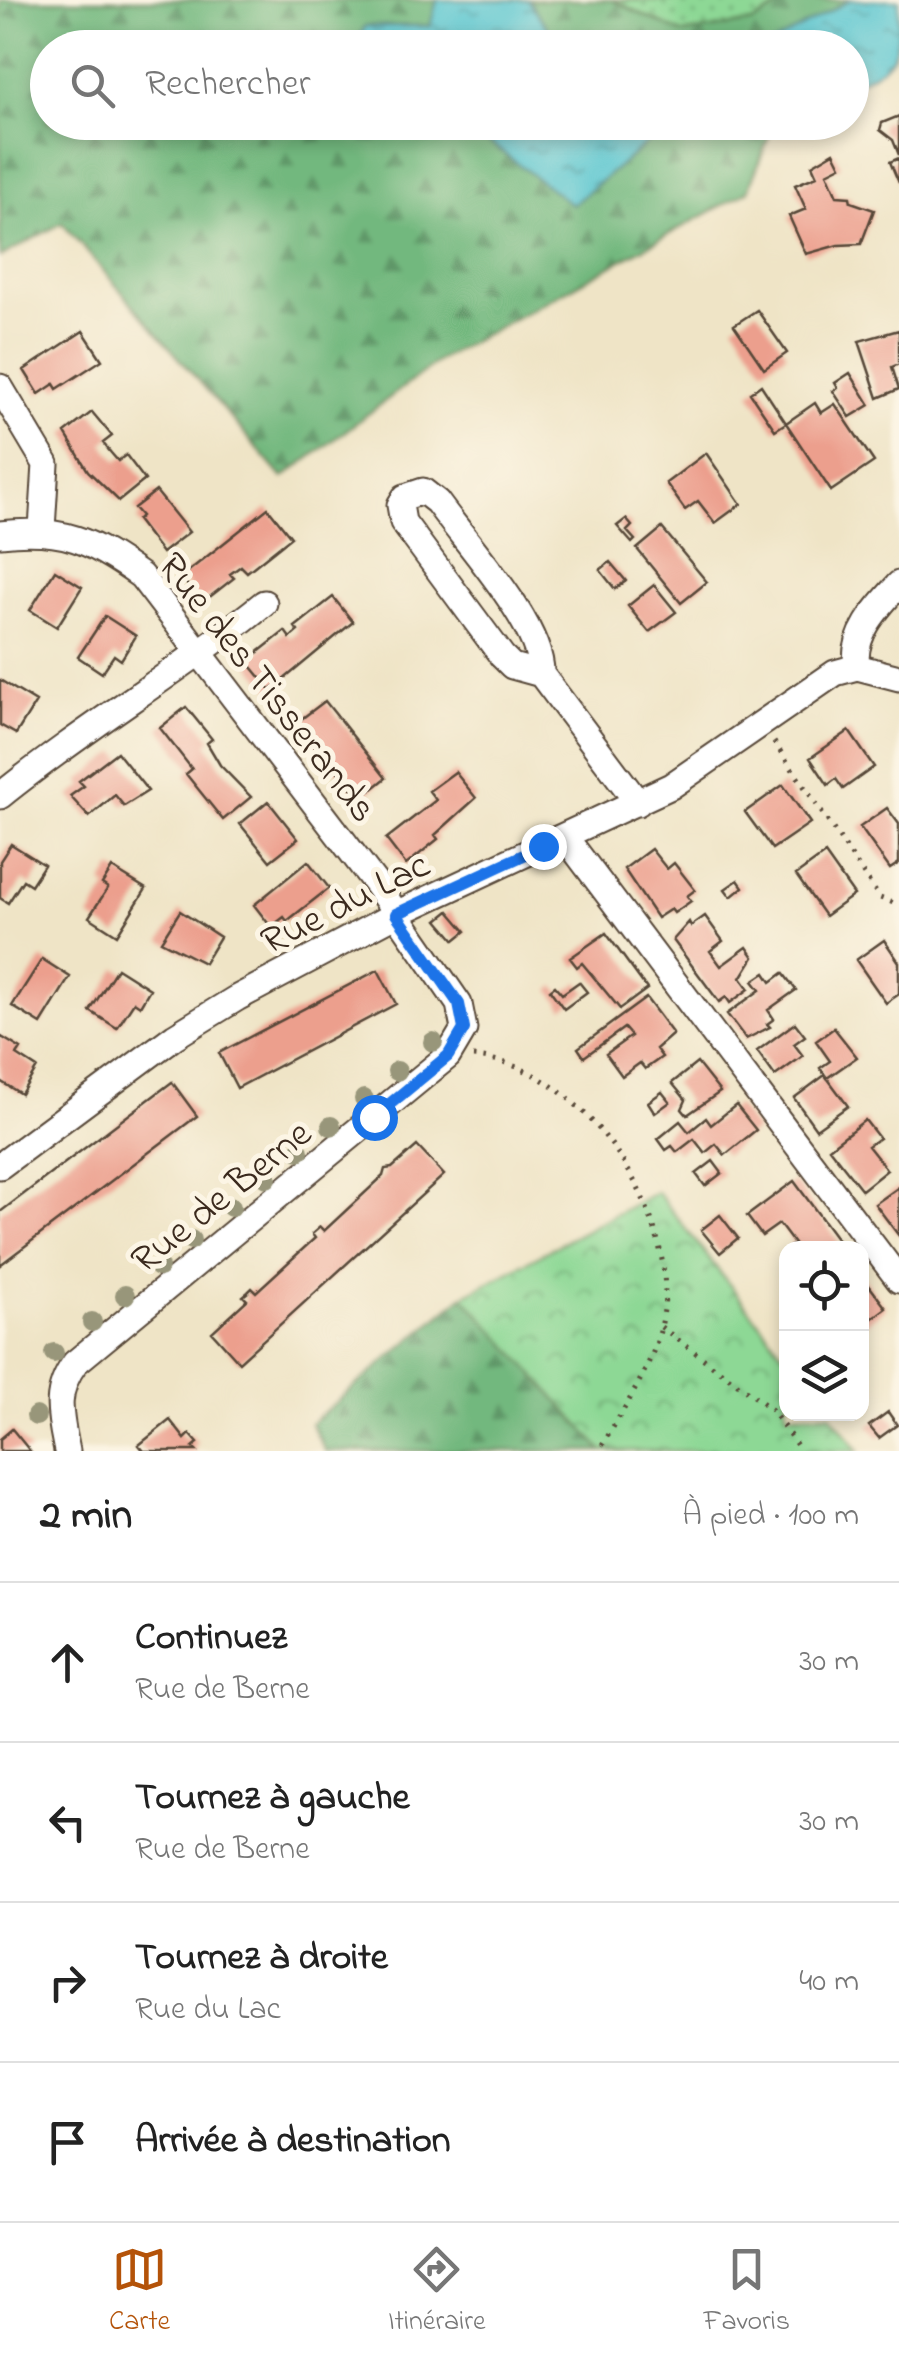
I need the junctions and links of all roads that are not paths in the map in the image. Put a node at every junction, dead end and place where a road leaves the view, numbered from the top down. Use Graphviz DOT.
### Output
graph roads {
  1 [pos="0,387"];
  2 [pos="42,529"];
  3 [pos="0,534"];
  4 [pos="899,584"];
  5 [pos="264,603"];
  6 [pos="201,655"];
  7 [pos="857,667"];
  8 [pos="541,674"];
  9 [pos="899,678"];
  10 [pos="0,796"];
  11 [pos="638,803"];
  12 [pos="564,837"];
  13 [pos="396,914"];
  14 [pos="0,1166"];
  15 [pos="899,1280"];
  16 [pos="67,1451"];
  1 -- 2 [label="street"];
  2 -- 3 [label="street, Rue des Tisserands"];
  2 -- 6 [label="street, Rue des Tisserands"];
  4 -- 7 [label="street"];
  5 -- 6 [label="street"];
  6 -- 10 [label="street"];
  6 -- 13 [label="street, Rue des Tisserands"];
  7 -- 9 [label="street"];
  7 -- 11 [label="street, Rue du Lac"];
  8 -- 8 [label="street"];
  8 -- 11 [label="street"];
  11 -- 12 [label="street, Rue du Lac"];
  12 -- 13 [label="street, Rue du Lac"];
  12 -- 15 [label="street"];
  13 -- 14 [label="street, Rue du Lac"];
  13 -- 16 [label="street, Rue de Berne"];
}
